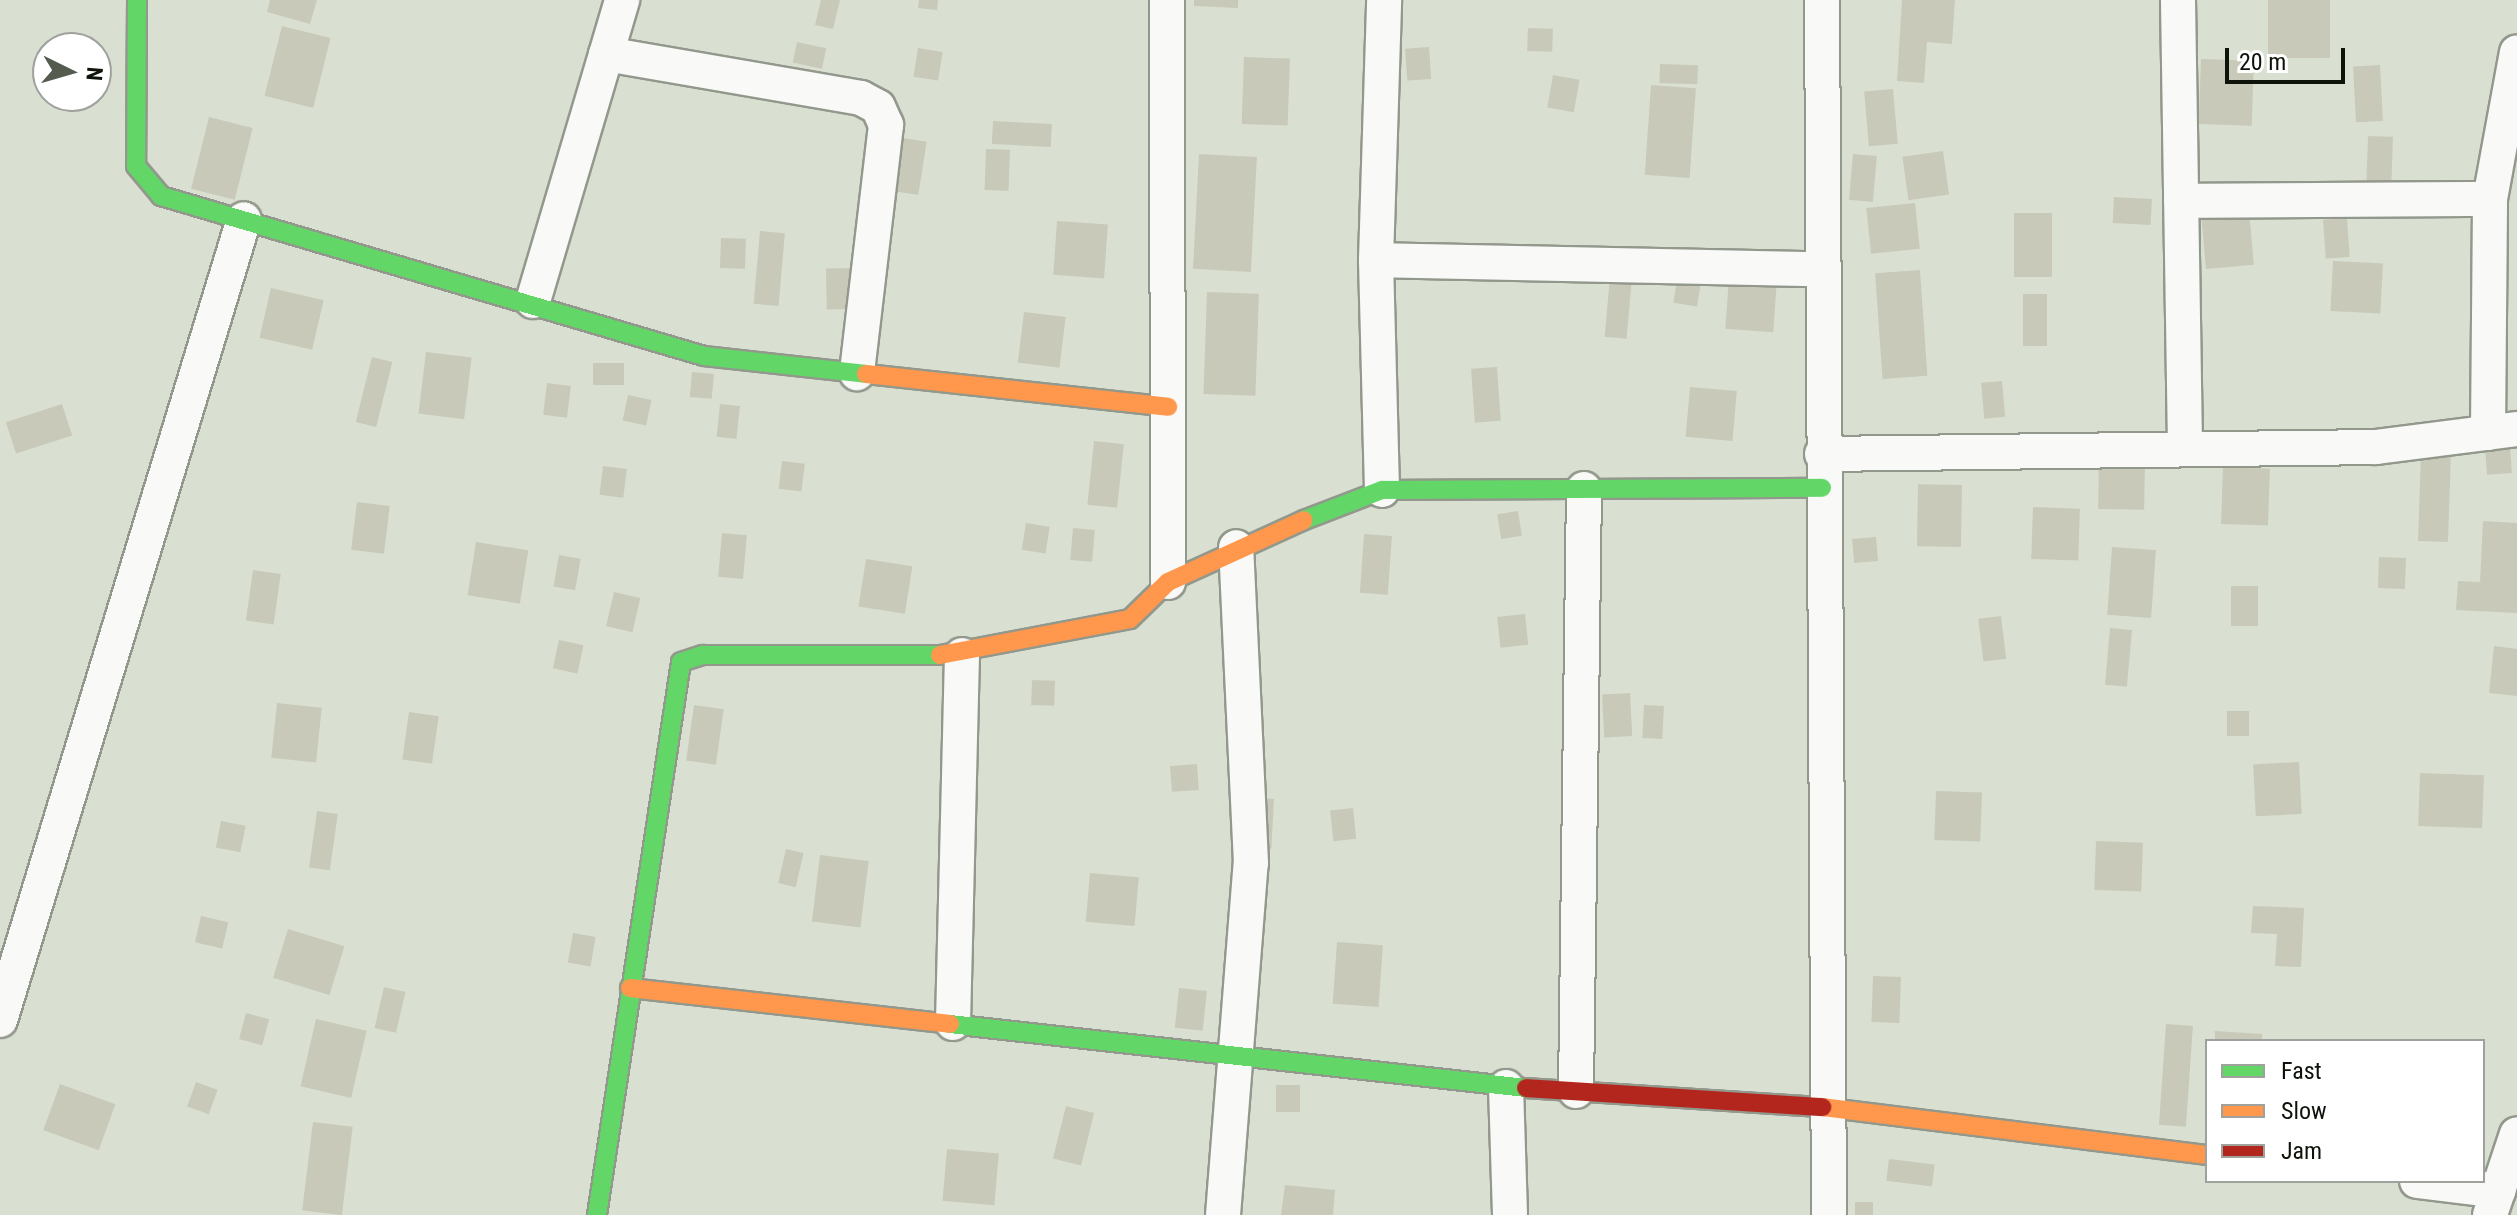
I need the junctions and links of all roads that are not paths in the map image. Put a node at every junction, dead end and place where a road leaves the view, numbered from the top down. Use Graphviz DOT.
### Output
graph roads {
  1 [pos="137,0"];
  2 [pos="622,0"];
  3 [pos="1167,0"];
  4 [pos="1384,0"];
  5 [pos="1822,0"];
  6 [pos="2178,0"];
  7 [pos="2517,52"];
  8 [pos="606,54"];
  9 [pos="2490,199"];
  10 [pos="2181,201"];
  11 [pos="244,219"];
  12 [pos="1376,260"];
  13 [pos="1823,269"];
  14 [pos="533,301"];
  15 [pos="857,373"];
  16 [pos="1168,407"];
  17 [pos="2502,431"];
  18 [pos="2185,449"];
  19 [pos="1822,454"];
  20 [pos="1822,488"];
  21 [pos="1584,489"];
  22 [pos="1382,490"];
  23 [pos="1236,547"];
  24 [pos="1168,582"];
  25 [pos="962,655"];
  26 [pos="630,988"];
  27 [pos="0,1020"];
  28 [pos="953,1023"];
  29 [pos="1238,1053"];
  30 [pos="1506,1087"];
  31 [pos="1576,1091"];
  32 [pos="1825,1107"];
  33 [pos="2517,1134"];
  34 [pos="2205,1155"];
  35 [pos="2424,1183"];
  36 [pos="2494,1203"];
  37 [pos="597,1215"];
  38 [pos="1223,1215"];
  39 [pos="1510,1215"];
  40 [pos="1829,1215"];
  1 -- 11 [label="street"];
  2 -- 8 [label="street"];
  3 -- 16 [label="street"];
  4 -- 12 [label="street"];
  5 -- 13 [label="street"];
  6 -- 10 [label="street"];
  7 -- 9 [label="street"];
  8 -- 14 [label="street"];
  8 -- 15 [label="street"];
  9 -- 10 [label="street"];
  9 -- 17 [label="street"];
  10 -- 18 [label="street"];
  11 -- 14 [label="street"];
  11 -- 27 [label="street"];
  12 -- 13 [label="street"];
  12 -- 22 [label="street"];
  13 -- 19 [label="street"];
  14 -- 15 [label="street"];
  15 -- 16 [label="street"];
  16 -- 24 [label="street"];
  17 -- 18 [label="street"];
  18 -- 19 [label="street"];
  19 -- 20 [label="street"];
  20 -- 21 [label="street"];
  20 -- 32 [label="street"];
  21 -- 22 [label="street"];
  21 -- 31 [label="street"];
  22 -- 23 [label="street"];
  23 -- 24 [label="street"];
  23 -- 29 [label="street"];
  24 -- 25 [label="street"];
  25 -- 26 [label="street"];
  25 -- 28 [label="street"];
  26 -- 28 [label="street"];
  26 -- 37 [label="street"];
  28 -- 29 [label="street"];
  29 -- 30 [label="street"];
  29 -- 38 [label="street"];
  30 -- 31 [label="street"];
  30 -- 39 [label="street"];
  31 -- 32 [label="street"];
  32 -- 34 [label="street"];
  32 -- 40 [label="street"];
  33 -- 36 [label="street"];
  35 -- 36 [label="street"];
}
